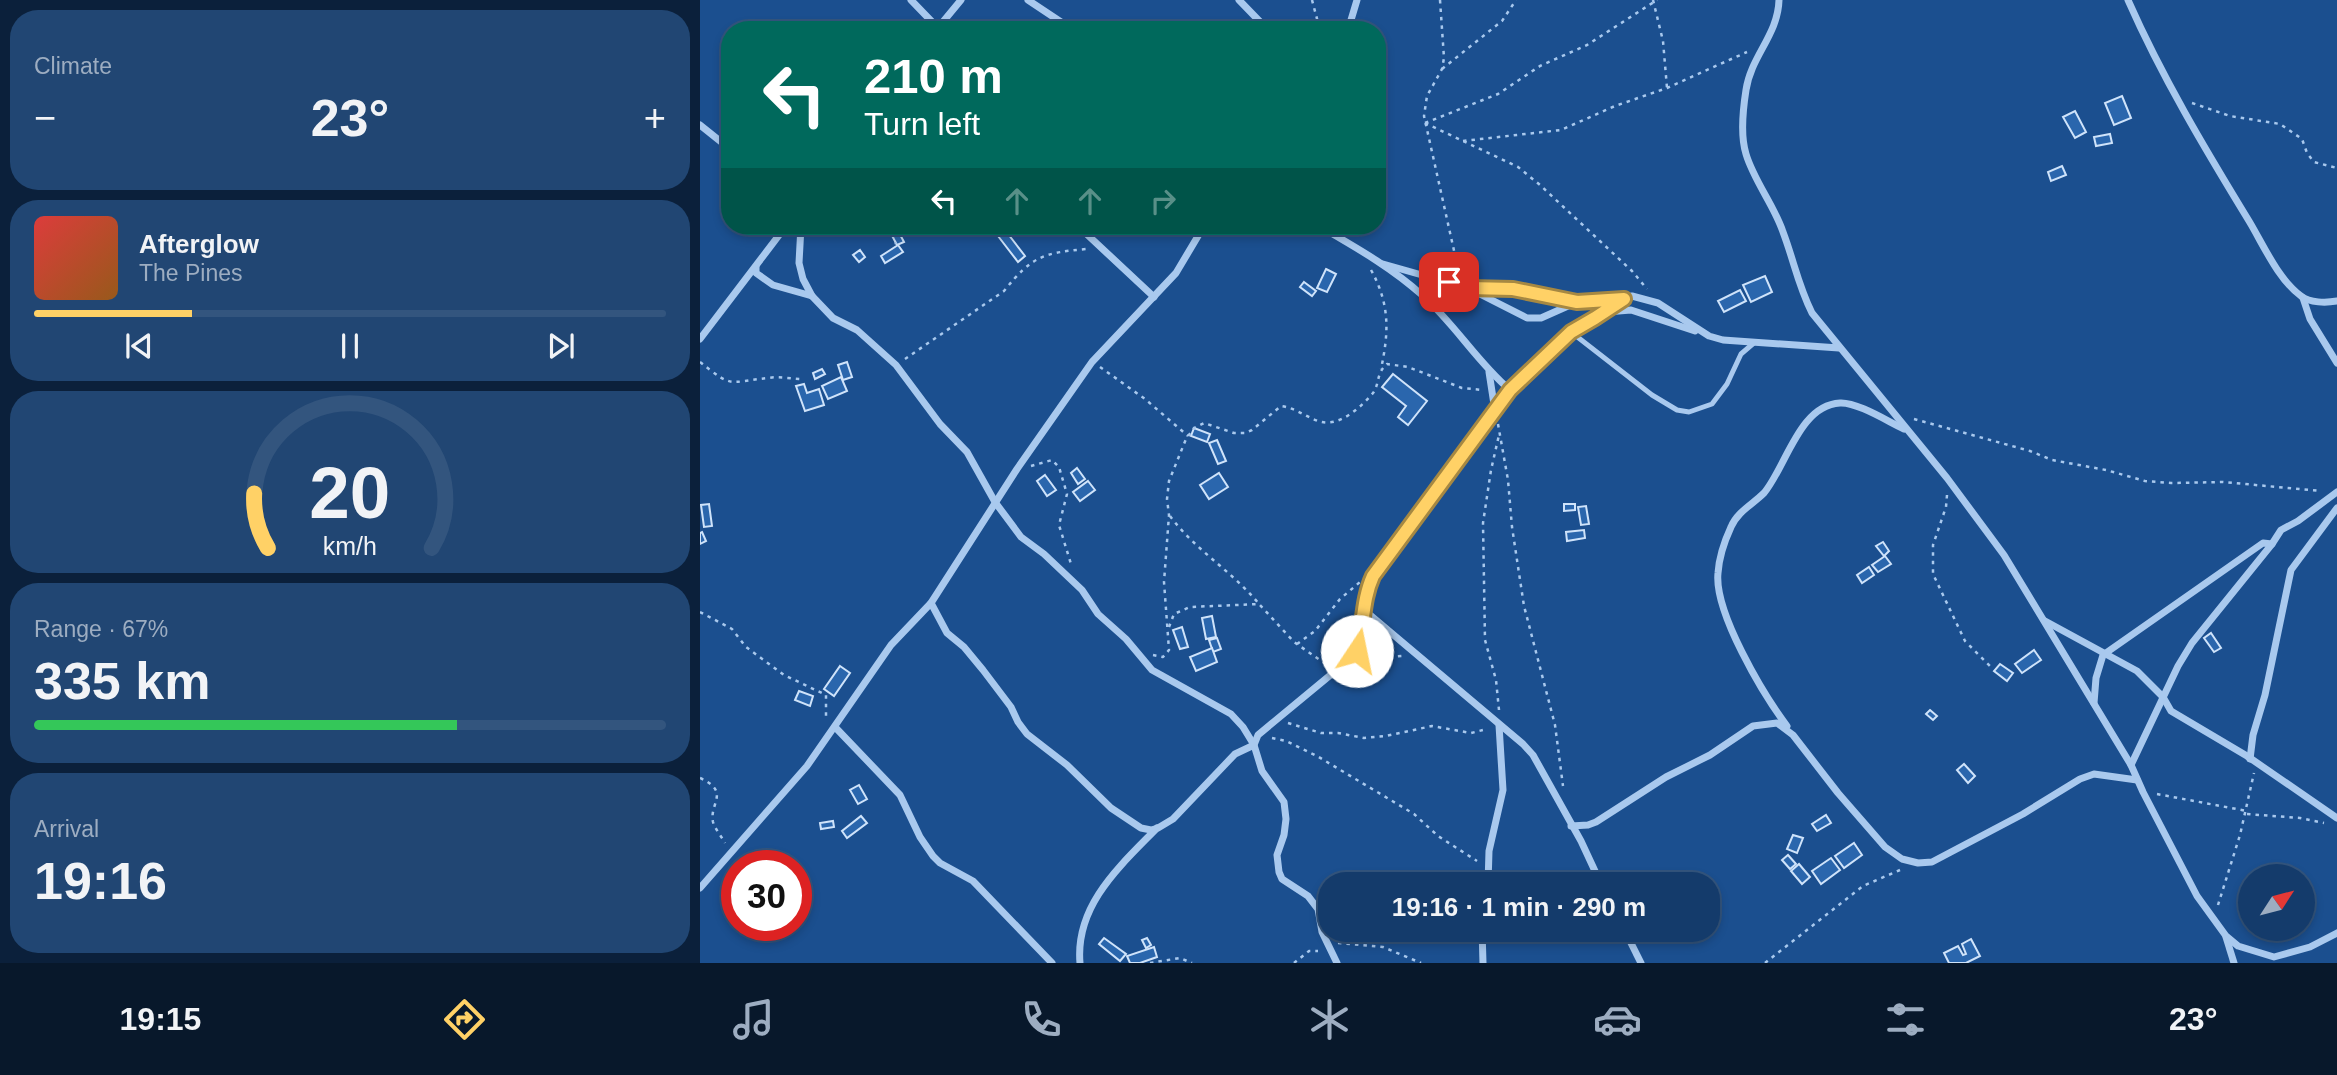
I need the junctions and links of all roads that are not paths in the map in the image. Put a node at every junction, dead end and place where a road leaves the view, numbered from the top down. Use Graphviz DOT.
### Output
graph roads {
  1 [pos="911,0"];
  2 [pos="961,0"];
  3 [pos="1028,0"];
  4 [pos="1239,0"];
  5 [pos="1357,0"];
  6 [pos="1779,0"];
  7 [pos="2128,0"];
  8 [pos="930,21"];
  9 [pos="944,21"];
  10 [pos="1060,21"];
  11 [pos="1259,21"];
  12 [pos="1351,21"];
  13 [pos="700,125"];
  14 [pos="721,142"];
  15 [pos="779,235"];
  16 [pos="800,235"];
  17 [pos="1086,235"];
  18 [pos="1199,235"];
  19 [pos="1335,235"];
  20 [pos="1383,264"];
  21 [pos="756,267"];
  22 [pos="1468,288"];
  23 [pos="812,296"];
  24 [pos="1154,297"];
  25 [pos="2302,298"];
  26 [pos="1624,299"];
  27 [pos="2337,300"];
  28 [pos="1577,302"];
  29 [pos="1606,312"];
  30 [pos="1571,332"];
  31 [pos="1709,337"];
  32 [pos="700,339"];
  33 [pos="1755,342"];
  34 [pos="1839,348"];
  35 [pos="2337,363"];
  36 [pos="1489,372"];
  37 [pos="1510,390"];
  38 [pos="1495,411"];
  39 [pos="1907,430"];
  40 [pos="2337,492"];
  41 [pos="995,502"];
  42 [pos="2337,508"];
  43 [pos="2273,544"];
  44 [pos="931,603"];
  45 [pos="1364,610"];
  46 [pos="2044,621"];
  47 [pos="2103,654"];
  48 [pos="2163,696"];
  49 [pos="2094,703"];
  50 [pos="1499,725"];
  51 [pos="835,727"];
  52 [pos="1793,735"];
  53 [pos="1254,745"];
  54 [pos="2253,761"];
  55 [pos="2131,765"];
  56 [pos="2137,780"];
  57 [pos="2337,818"];
  58 [pos="1571,826"];
  59 [pos="1158,828"];
  60 [pos="1489,872"];
  61 [pos="1595,872"];
  62 [pos="700,888"];
  63 [pos="2337,933"];
  64 [pos="2226,936"];
  65 [pos="1482,942"];
  66 [pos="1632,942"];
  67 [pos="2299,951"];
  68 [pos="1052,963"];
  69 [pos="1080,963"];
  70 [pos="1337,963"];
  71 [pos="1483,963"];
  72 [pos="1642,963"];
  73 [pos="2234,963"];
  74 [pos="2285,963"];
  1 -- 8 [label="street"];
  2 -- 9 [label="street"];
  3 -- 10 [label="street"];
  4 -- 11 [label="street"];
  5 -- 12 [label="street"];
  6 -- 34 [label="street"];
  7 -- 25 [label="street"];
  13 -- 14 [label="street"];
  15 -- 21 [label="street"];
  16 -- 23 [label="street"];
  17 -- 24 [label="street"];
  18 -- 24 [label="street"];
  19 -- 20 [label="street"];
  20 -- 22 [label="street"];
  20 -- 36 [label="street"];
  21 -- 23 [label="street"];
  21 -- 32 [label="street"];
  22 -- 28 [label="street"];
  22 -- 28 [label="street"];
  23 -- 41 [label="street"];
  24 -- 41 [label="street"];
  25 -- 27 [label="street"];
  25 -- 35 [label="street"];
  26 -- 28 [label="street"];
  26 -- 29 [label="street"];
  26 -- 31 [label="street"];
  29 -- 30 [label="street"];
  29 -- 31 [label="street"];
  30 -- 33 [label="lane"];
  30 -- 37 [label="street"];
  31 -- 33 [label="street"];
  33 -- 34 [label="street"];
  34 -- 39 [label="street"];
  36 -- 37 [label="street"];
  36 -- 38 [label="street"];
  37 -- 38 [label="street"];
  38 -- 45 [label="street"];
  39 -- 46 [label="street"];
  39 -- 52 [label="street"];
  40 -- 43 [label="street"];
  41 -- 44 [label="street"];
  41 -- 53 [label="street"];
  42 -- 54 [label="street"];
  43 -- 47 [label="street"];
  43 -- 48 [label="street"];
  44 -- 51 [label="street"];
  44 -- 59 [label="street"];
  45 -- 50 [label="street"];
  45 -- 53 [label="street"];
  46 -- 47 [label="street"];
  46 -- 49 [label="street"];
  47 -- 48 [label="street"];
  47 -- 49 [label="street"];
  48 -- 54 [label="street"];
  48 -- 55 [label="street"];
  49 -- 55 [label="street"];
  50 -- 58 [label="street"];
  50 -- 60 [label="street"];
  51 -- 62 [label="street"];
  51 -- 68 [label="street"];
  52 -- 56 [label="street"];
  52 -- 58 [label="street"];
  53 -- 59 [label="street"];
  53 -- 70 [label="street"];
  54 -- 57 [label="street"];
  55 -- 56 [label="street"];
  56 -- 64 [label="street"];
  58 -- 61 [label="street"];
  59 -- 69 [label="street"];
  63 -- 67 [label="street"];
  64 -- 67 [label="street"];
  64 -- 73 [label="street"];
  65 -- 71 [label="street"];
  66 -- 72 [label="street"];
  67 -- 74 [label="street"];
}
